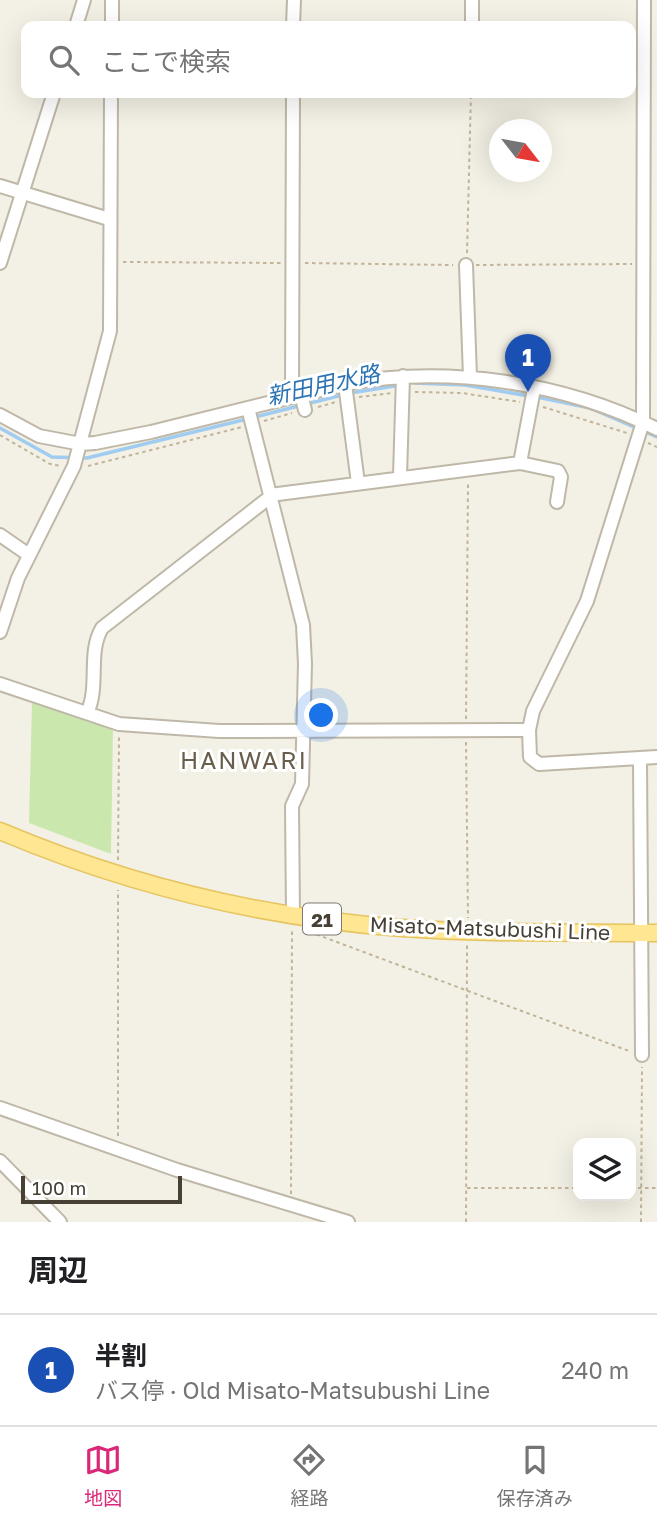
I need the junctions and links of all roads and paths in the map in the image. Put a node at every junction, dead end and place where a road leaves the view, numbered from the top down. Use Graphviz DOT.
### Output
graph roads {
  1 [pos="84,0"];
  2 [pos="112,0"];
  3 [pos="293,0"];
  4 [pos="472,0"];
  5 [pos="644,0"];
  6 [pos="78,21"];
  7 [pos="111,21"];
  8 [pos="293,21"];
  9 [pos="472,21"];
  10 [pos="651,22"];
  11 [pos="651,81"];
  12 [pos="52,98"];
  13 [pos="111,98"];
  14 [pos="293,98"];
  15 [pos="471,98"];
  16 [pos="0,186"];
  17 [pos="22,193"];
  18 [pos="650,213"];
  19 [pos="109,219"];
  20 [pos="111,262"];
  21 [pos="0,263"];
  22 [pos="292,263"];
  23 [pos="650,264"];
  24 [pos="466,265"];
  25 [pos="470,377"];
  26 [pos="404,383"];
  27 [pos="346,391"];
  28 [pos="532,395"];
  29 [pos="300,400"];
  30 [pos="0,415"];
  31 [pos="250,415"];
  32 [pos="640,429"];
  33 [pos="657,429"];
  34 [pos="80,447"];
  35 [pos="657,447"];
  36 [pos="520,463"];
  37 [pos="469,468"];
  38 [pos="400,477"];
  39 [pos="358,483"];
  40 [pos="270,496"];
  41 [pos="557,502"];
  42 [pos="0,534"];
  43 [pos="29,555"];
  44 [pos="0,632"];
  45 [pos="0,684"];
  46 [pos="87,713"];
  47 [pos="119,724"];
  48 [pos="466,729"];
  49 [pos="304,730"];
  50 [pos="529,730"];
  51 [pos="657,757"];
  52 [pos="640,759"];
  53 [pos="0,831"];
  54 [pos="118,876"];
  55 [pos="293,916"];
  56 [pos="305,930"];
  57 [pos="468,931"];
  58 [pos="650,932"];
  59 [pos="467,991"];
  60 [pos="642,1055"];
  61 [pos="0,1108"];
  62 [pos="118,1149"];
  63 [pos="0,1161"];
  64 [pos="466,1188"];
  65 [pos="573,1188"];
  66 [pos="636,1188"];
  67 [pos="641,1188"];
  68 [pos="657,1188"];
  69 [pos="291,1205"];
  70 [pos="60,1222"];
  71 [pos="348,1222"];
  72 [pos="466,1222"];
  73 [pos="641,1222"];
  1 -- 6 [label="street"];
  2 -- 7 [label="street"];
  3 -- 8 [label="street"];
  4 -- 9 [label="street"];
  5 -- 10 [label="street"];
  10 -- 11 [label="street"];
  11 -- 18 [label="street"];
  12 -- 17 [label="street"];
  13 -- 19 [label="street"];
  14 -- 22 [label="street"];
  15 -- 24 [label="path"];
  16 -- 17 [label="street"];
  17 -- 19 [label="street"];
  17 -- 21 [label="street"];
  18 -- 23 [label="street"];
  19 -- 20 [label="street"];
  20 -- 22 [label="path"];
  20 -- 34 [label="street"];
  22 -- 29 [label="street"];
  23 -- 32 [label="street"];
  24 -- 25 [label="street"];
  25 -- 26 [label="street"];
  25 -- 28 [label="street"];
  26 -- 27 [label="street"];
  26 -- 38 [label="street"];
  27 -- 29 [label="street"];
  27 -- 39 [label="street"];
  28 -- 32 [label="street"];
  28 -- 32 [label="path"];
  28 -- 36 [label="street"];
  29 -- 31 [label="street"];
  30 -- 34 [label="street"];
  31 -- 34 [label="street"];
  31 -- 40 [label="street"];
  32 -- 33 [label="street"];
  32 -- 35 [label="path"];
  32 -- 50 [label="street"];
  34 -- 43 [label="street"];
  36 -- 37 [label="street"];
  36 -- 41 [label="street"];
  37 -- 38 [label="street"];
  37 -- 48 [label="path"];
  38 -- 39 [label="street"];
  39 -- 40 [label="street"];
  40 -- 46 [label="street"];
  40 -- 49 [label="street"];
  42 -- 43 [label="street"];
  43 -- 44 [label="street"];
  45 -- 46 [label="street"];
  46 -- 47 [label="street"];
  47 -- 49 [label="street"];
  47 -- 54 [label="path"];
  48 -- 49 [label="street"];
  48 -- 50 [label="street"];
  48 -- 57 [label="path"];
  49 -- 55 [label="street"];
  50 -- 52 [label="street"];
  51 -- 52 [label="street"];
  52 -- 58 [label="street"];
  53 -- 54 [label="main road, Misato-Matsubushi Line / 21"];
  54 -- 55 [label="main road, Misato-Matsubushi Line / 21"];
  54 -- 62 [label="path"];
  55 -- 57 [label="main road, Misato-Matsubushi Line / 21"];
  55 -- 69 [label="path"];
  56 -- 59 [label="path"];
  57 -- 58 [label="main road, Misato-Matsubushi Line / 21"];
  57 -- 59 [label="path"];
  58 -- 60 [label="street"];
  59 -- 60 [label="path"];
  59 -- 64 [label="path"];
  60 -- 67 [label="path"];
  61 -- 62 [label="street"];
  62 -- 69 [label="street"];
  63 -- 70 [label="street"];
  64 -- 65 [label="path"];
  64 -- 72 [label="path"];
  66 -- 67 [label="path"];
  67 -- 68 [label="path"];
  67 -- 73 [label="path"];
  69 -- 71 [label="street"];
}
